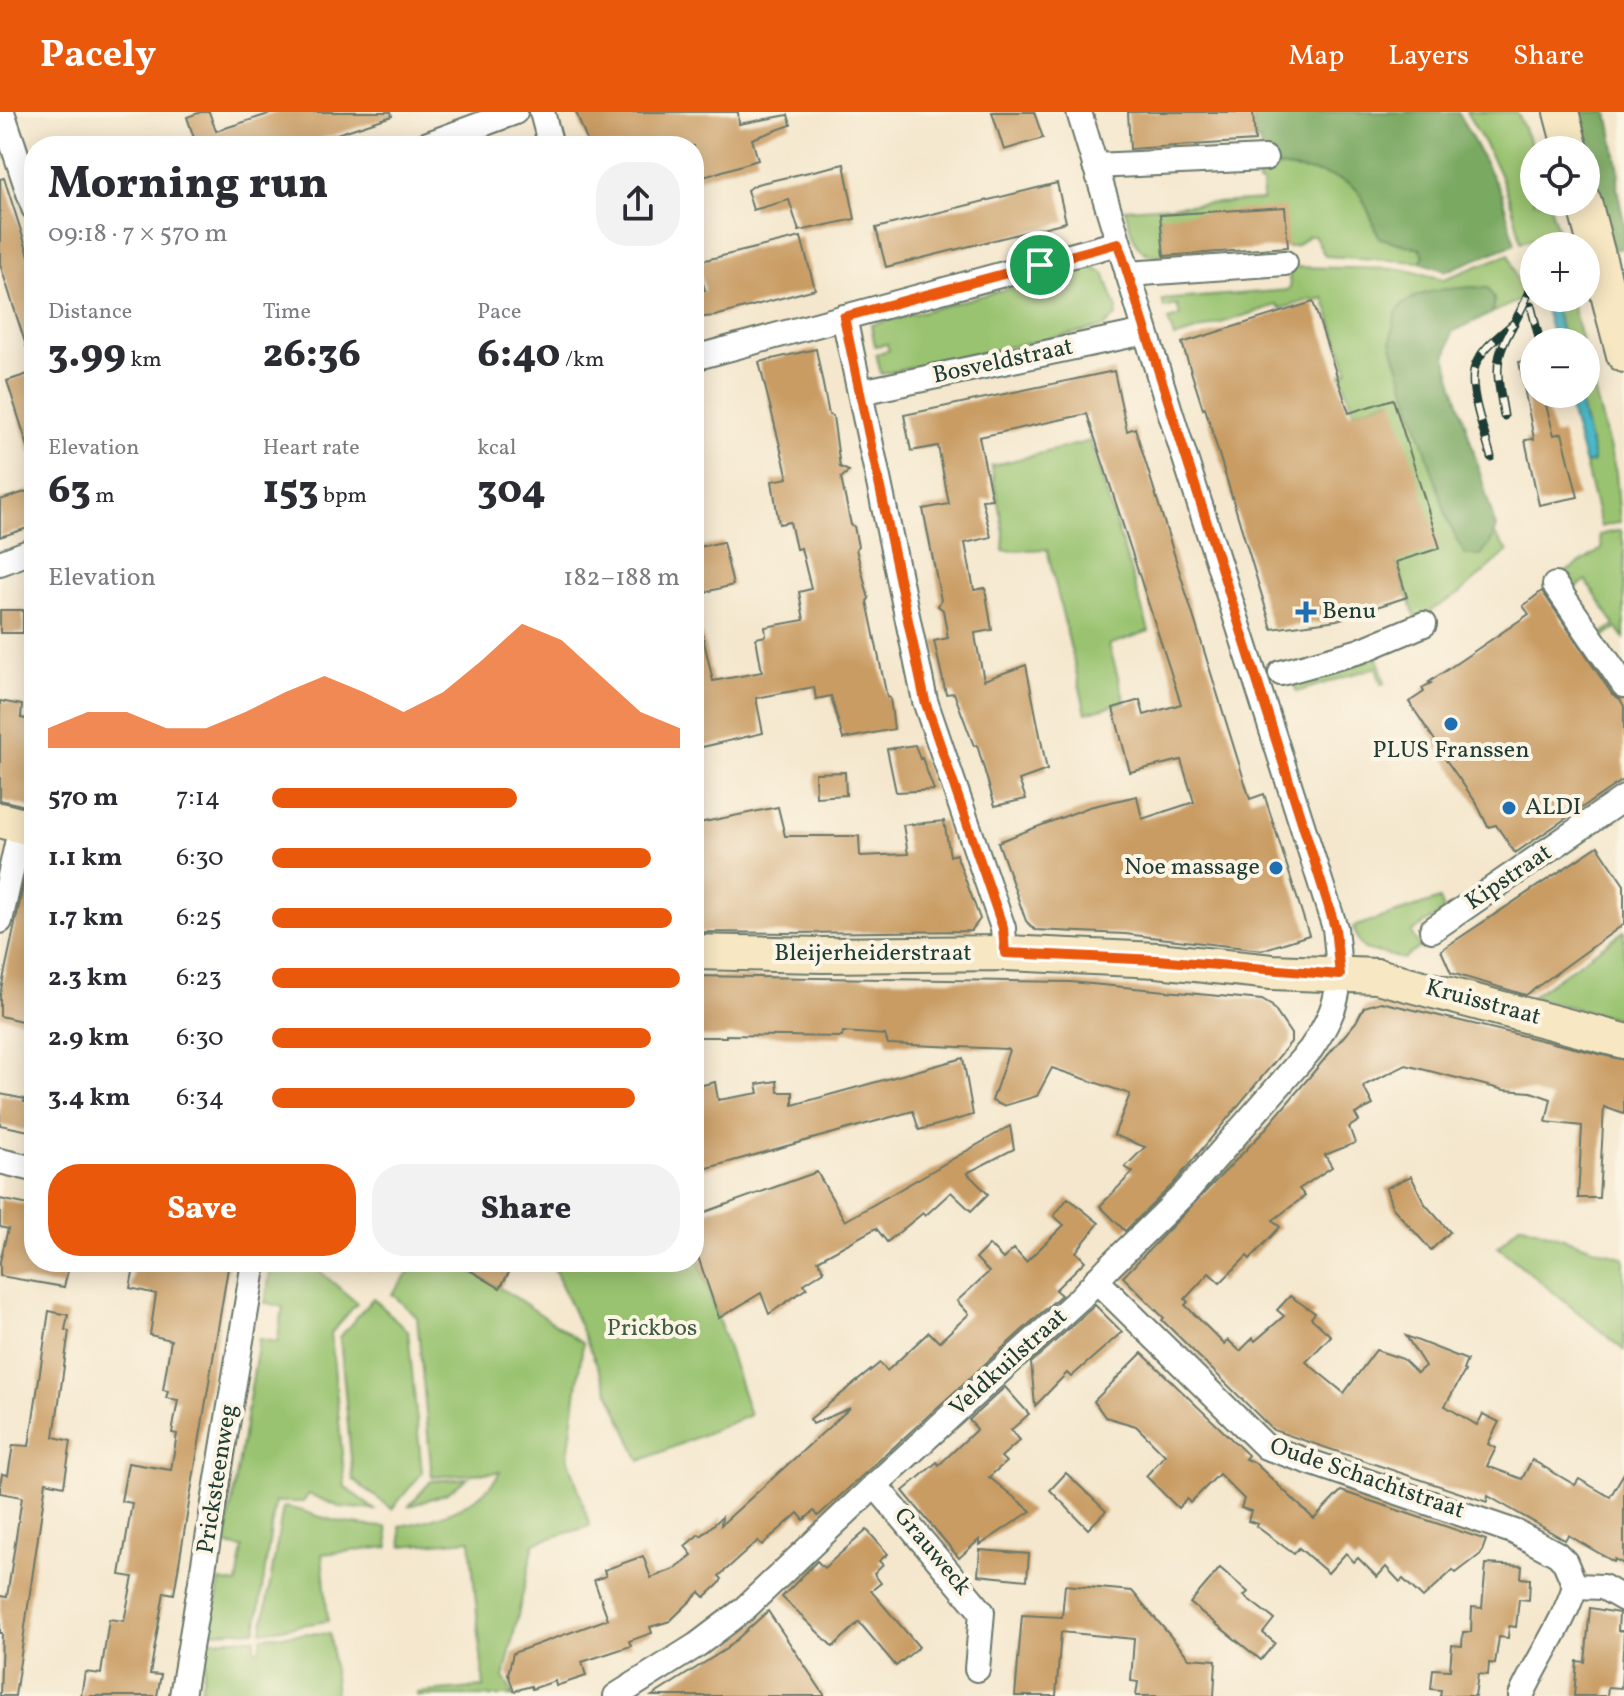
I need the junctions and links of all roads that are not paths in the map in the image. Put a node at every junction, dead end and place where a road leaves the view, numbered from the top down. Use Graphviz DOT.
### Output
graph roads {
  1 [pos="2,112"];
  2 [pos="515,112"];
  3 [pos="542,112"];
  4 [pos="1079,112"];
  5 [pos="1561,112"];
  6 [pos="450,136"];
  7 [pos="548,136"];
  8 [pos="1567,136"];
  9 [pos="1265,158"];
  10 [pos="1095,166"];
  11 [pos="24,178"];
  12 [pos="1588,216"];
  13 [pos="1118,243"];
  14 [pos="1285,263"];
  15 [pos="1128,274"];
  16 [pos="844,317"];
  17 [pos="1145,332"];
  18 [pos="704,355"];
  19 [pos="1624,355"];
  20 [pos="861,392"];
  21 [pos="24,554"];
  22 [pos="0,563"];
  23 [pos="1555,585"];
  24 [pos="1424,624"];
  25 [pos="1281,673"];
  26 [pos="1624,685"];
  27 [pos="1624,798"];
  28 [pos="18,825"];
  29 [pos="0,921"];
  30 [pos="1432,930"];
  31 [pos="704,952"];
  32 [pos="1005,953"];
  33 [pos="1340,975"];
  34 [pos="1624,1041"];
  35 [pos="0,1161"];
  36 [pos="24,1167"];
  37 [pos="252,1272"];
  38 [pos="1096,1280"];
  39 [pos="875,1485"];
  40 [pos="1575,1586"];
  41 [pos="1624,1599"];
  42 [pos="977,1669"];
  43 [pos="182,1696"];
  44 [pos="616,1696"];
  45 [pos="1521,1696"];
  1 -- 11 [label="street"];
  2 -- 6 [label="street"];
  3 -- 7 [label="street"];
  4 -- 10 [label="street, Veldkuilstraat"];
  5 -- 8 [label="street"];
  9 -- 10 [label="street"];
  10 -- 13 [label="street, Veldkuilstraat"];
  12 -- 19 [label="street"];
  13 -- 15 [label="street, Veldkuilstraat"];
  13 -- 16 [label="street"];
  14 -- 15 [label="street"];
  15 -- 17 [label="street, Veldkuilstraat"];
  16 -- 18 [label="street"];
  16 -- 20 [label="street"];
  17 -- 20 [label="street, Bosveldstraat"];
  17 -- 33 [label="street, Veldkuilstraat"];
  20 -- 32 [label="street"];
  21 -- 22 [label="street"];
  23 -- 26 [label="street"];
  24 -- 25 [label="street"];
  27 -- 30 [label="street, Kipstraat"];
  28 -- 29 [label="street"];
  31 -- 32 [label="street, Bleijerheiderstraat"];
  32 -- 33 [label="street, Bleijerheiderstraat"];
  33 -- 34 [label="street, Kruisstraat"];
  33 -- 38 [label="street, Veldkuilstraat"];
  35 -- 36 [label="street"];
  37 -- 43 [label="street, Pricksteenweg"];
  38 -- 39 [label="street, Veldkuilstraat"];
  38 -- 40 [label="street, Oude Schachtstraat"];
  39 -- 42 [label="street, Grauweck"];
  39 -- 44 [label="street, Veldkuilstraat"];
  40 -- 41 [label="street"];
  40 -- 45 [label="street"];
}
